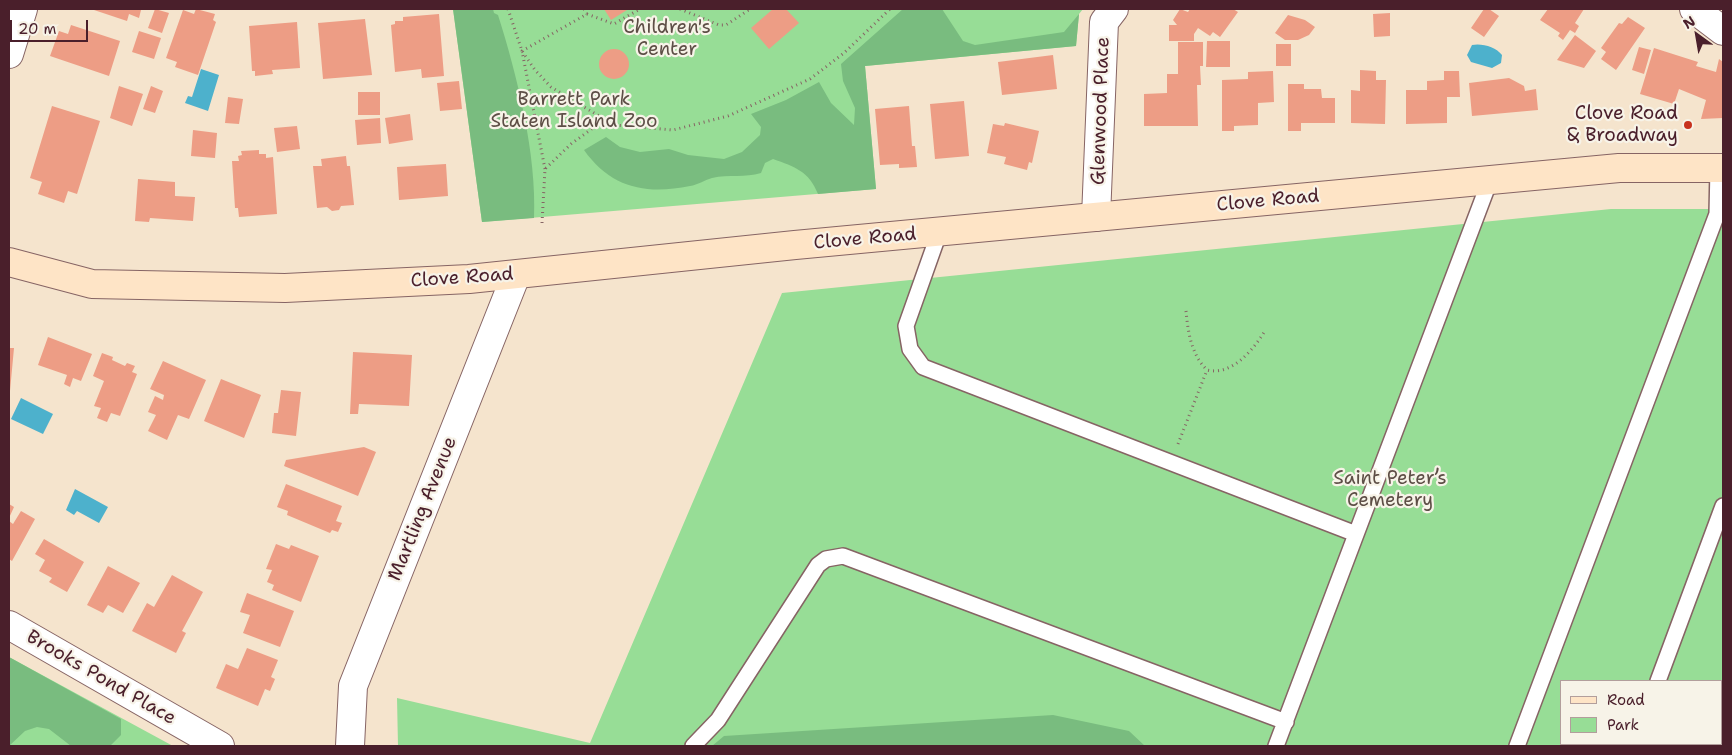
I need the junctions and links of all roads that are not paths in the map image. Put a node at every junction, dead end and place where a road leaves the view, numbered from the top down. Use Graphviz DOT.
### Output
graph roads {
  1 [pos="23,9"];
  2 [pos="1114,9"];
  3 [pos="1694,9"];
  4 [pos="1723,31"];
  5 [pos="9,54"];
  6 [pos="1720,168"];
  7 [pos="1490,180"];
  8 [pos="1096,217"];
  9 [pos="939,233"];
  10 [pos="9,262"];
  11 [pos="516,275"];
  12 [pos="1723,506"];
  13 [pos="1356,534"];
  14 [pos="9,625"];
  15 [pos="1658,680"];
  16 [pos="1286,722"];
  17 [pos="220,746"];
  18 [pos="350,746"];
  19 [pos="693,746"];
  20 [pos="1276,746"];
  21 [pos="1517,746"];
  1 -- 5 [label="street"];
  2 -- 8 [label="street, Glenwood Place"];
  3 -- 4 [label="street"];
  6 -- 7 [label="main road, Clove Road"];
  6 -- 21 [label="lane"];
  7 -- 8 [label="main road, Clove Road"];
  7 -- 13 [label="lane"];
  8 -- 9 [label="main road, Clove Road"];
  9 -- 11 [label="main road, Clove Road"];
  9 -- 13 [label="lane"];
  10 -- 11 [label="main road, Clove Road"];
  11 -- 18 [label="street, Martling Avenue"];
  12 -- 15 [label="lane"];
  13 -- 16 [label="lane"];
  14 -- 17 [label="street, Brooks Pond Place"];
  16 -- 19 [label="lane"];
  16 -- 20 [label="lane"];
}
